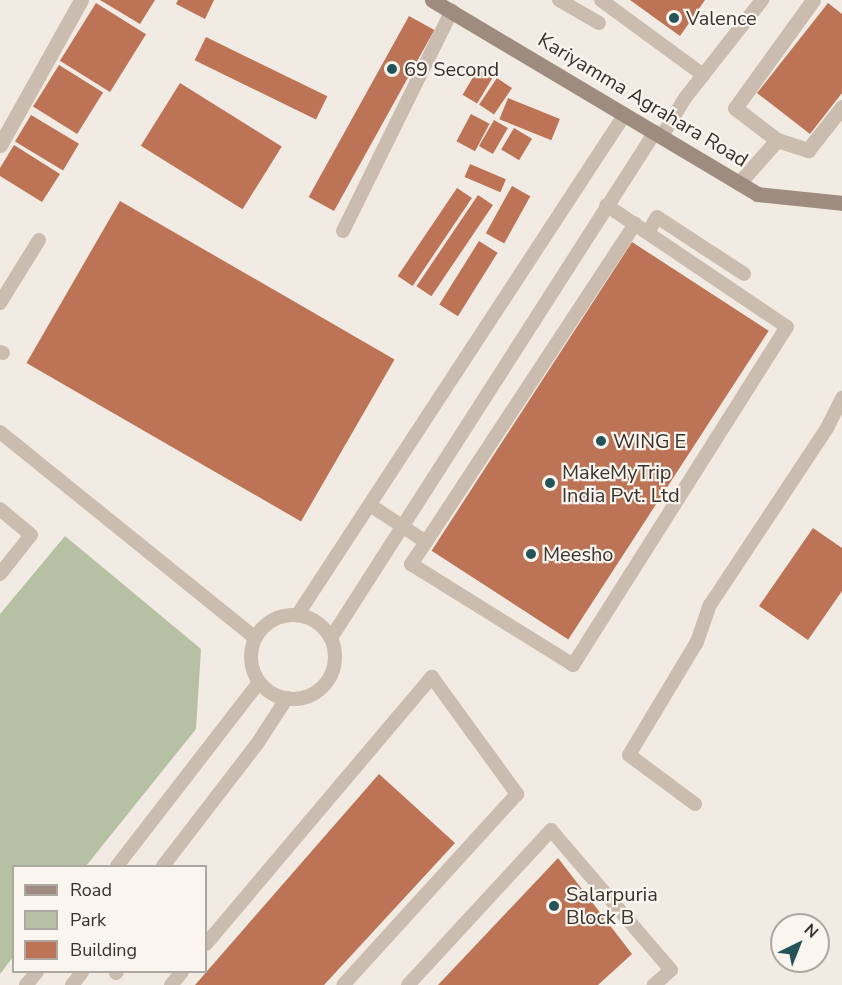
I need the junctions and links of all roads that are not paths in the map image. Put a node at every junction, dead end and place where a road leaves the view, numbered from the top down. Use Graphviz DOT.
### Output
graph roads {
  1 [pos="81,0"];
  2 [pos="559,0"];
  3 [pos="601,0"];
  4 [pos="762,0"];
  5 [pos="813,0"];
  6 [pos="444,4"];
  7 [pos="599,23"];
  8 [pos="703,75"];
  9 [pos="842,107"];
  10 [pos="625,114"];
  11 [pos="659,134"];
  12 [pos="777,140"];
  13 [pos="0,145"];
  14 [pos="739,183"];
  15 [pos="842,203"];
  16 [pos="606,205"];
  17 [pos="635,224"];
  18 [pos="343,231"];
  19 [pos="648,232"];
  20 [pos="39,240"];
  21 [pos="744,274"];
  22 [pos="0,303"];
  23 [pos="842,398"];
  24 [pos="0,432"];
  25 [pos="370,505"];
  26 [pos="0,509"];
  27 [pos="403,528"];
  28 [pos="426,542"];
  29 [pos="0,574"];
  30 [pos="298,614"];
  31 [pos="255,638"];
  32 [pos="331,638"];
  33 [pos="259,682"];
  34 [pos="287,698"];
  35 [pos="695,804"];
  36 [pos="170,864"];
  37 [pos="119,865"];
  38 [pos="207,943"];
  39 [pos="36,973"];
  40 [pos="81,973"];
  41 [pos="181,973"];
  42 [pos="26,985"];
  43 [pos="72,985"];
  44 [pos="171,985"];
  45 [pos="343,985"];
  46 [pos="408,985"];
  47 [pos="654,985"];
  1 -- 13 [label="street"];
  2 -- 7 [label="lane"];
  3 -- 8 [label="lane"];
  4 -- 8 [label="lane"];
  5 -- 12 [label="street"];
  6 -- 10 [label="street, Kariyamma Agrahara Road"];
  6 -- 18 [label="lane"];
  8 -- 11 [label="lane"];
  9 -- 12 [label="street"];
  10 -- 11 [label="street, Kariyamma Agrahara Road"];
  10 -- 25 [label="lane"];
  11 -- 14 [label="street, Kariyamma Agrahara Road"];
  11 -- 16 [label="lane"];
  12 -- 14 [label="street"];
  14 -- 15 [label="street, Kariyamma Agrahara Road"];
  16 -- 17 [label="lane"];
  16 -- 27 [label="lane"];
  17 -- 19 [label="lane"];
  17 -- 28 [label="lane"];
  19 -- 21 [label="lane"];
  19 -- 28 [label="lane"];
  20 -- 22 [label="lane"];
  23 -- 35 [label="lane"];
  24 -- 31 [label="lane"];
  25 -- 27 [label="lane"];
  25 -- 30 [label="lane"];
  26 -- 29 [label="lane"];
  27 -- 28 [label="lane"];
  27 -- 32 [label="lane"];
  30 -- 31 [label="lane"];
  30 -- 32 [label="lane"];
  31 -- 33 [label="lane"];
  32 -- 34 [label="lane"];
  33 -- 34 [label="lane"];
  33 -- 37 [label="lane"];
  34 -- 36 [label="lane"];
  38 -- 45 [label="lane"];
  39 -- 42 [label="lane"];
  40 -- 43 [label="lane"];
  41 -- 44 [label="lane"];
  46 -- 47 [label="lane"];
}
